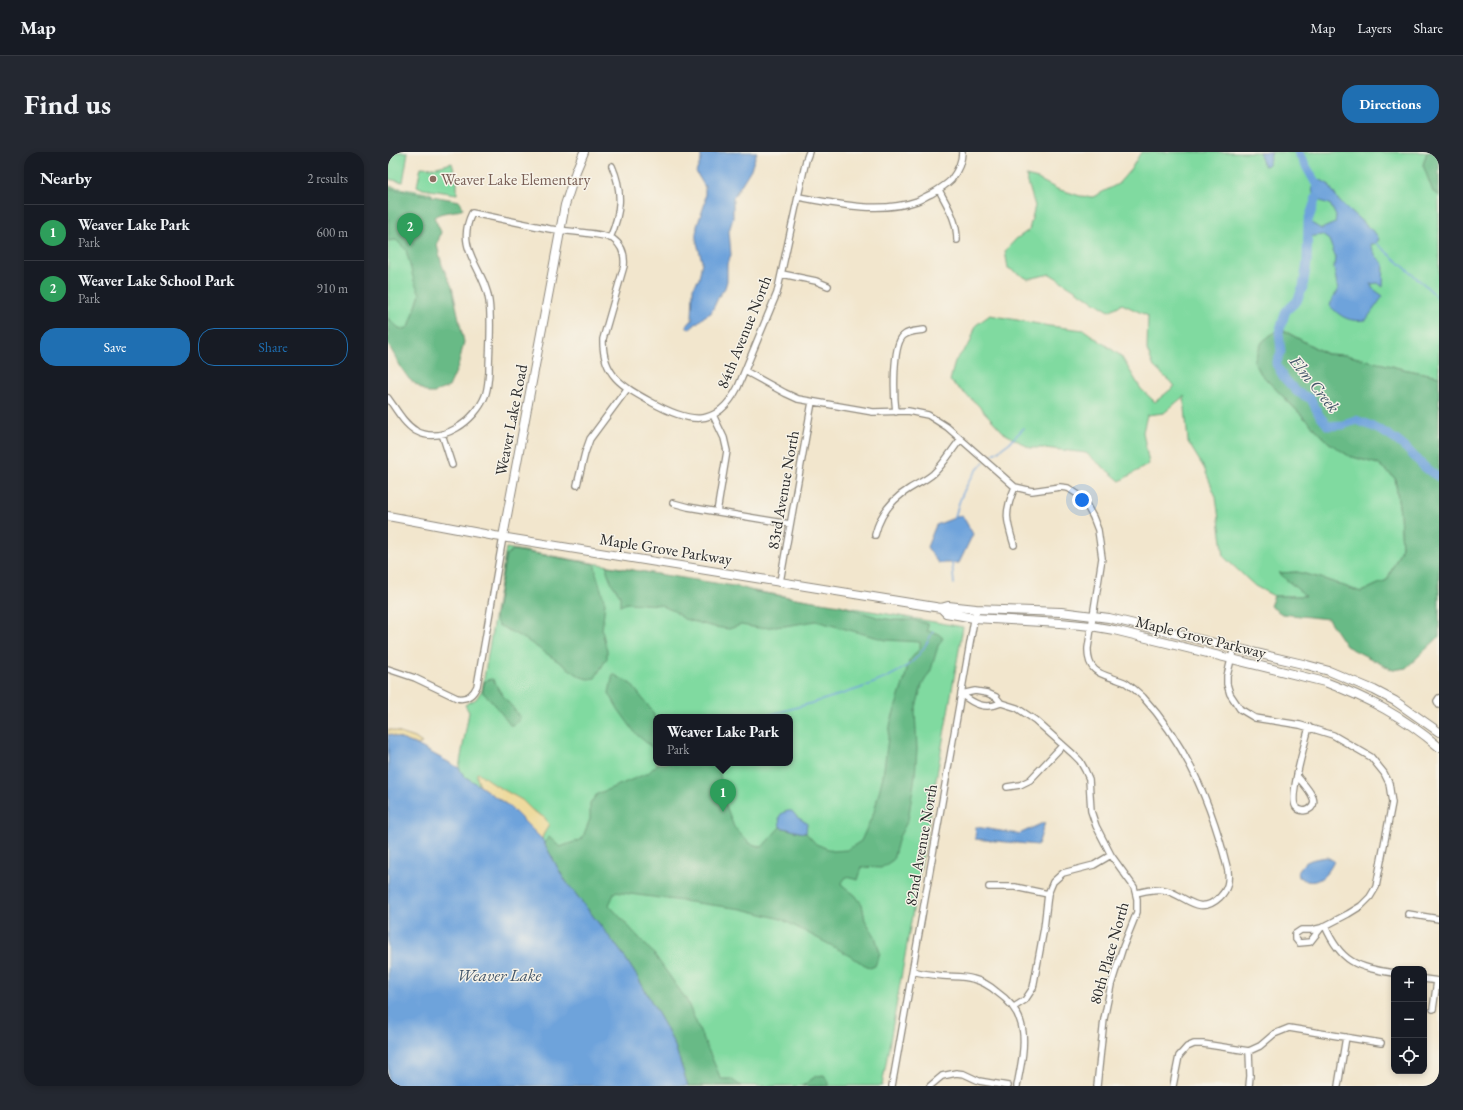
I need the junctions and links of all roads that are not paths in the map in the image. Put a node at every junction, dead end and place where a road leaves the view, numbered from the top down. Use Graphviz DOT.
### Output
graph roads {
  1 [pos="584,152"];
  2 [pos="809,152"];
  3 [pos="962,152"];
  4 [pos="612,166"];
  5 [pos="938,190"];
  6 [pos="799,197"];
  7 [pos="560,230"];
  8 [pos="610,238"];
  9 [pos="957,240"];
  10 [pos="782,274"];
  11 [pos="828,286"];
  12 [pos="924,330"];
  13 [pos="745,371"];
  14 [pos="627,389"];
  15 [pos="388,398"];
  16 [pos="812,402"];
  17 [pos="896,412"];
  18 [pos="713,415"];
  19 [pos="442,434"];
  20 [pos="960,440"];
  21 [pos="452,465"];
  22 [pos="577,485"];
  23 [pos="1015,487"];
  24 [pos="673,502"];
  25 [pos="717,512"];
  26 [pos="388,516"];
  27 [pos="790,524"];
  28 [pos="875,535"];
  29 [pos="503,537"];
  30 [pos="1014,545"];
  31 [pos="780,582"];
  32 [pos="941,608"];
  33 [pos="976,609"];
  34 [pos="1093,616"];
  35 [pos="974,618"];
  36 [pos="1091,626"];
  37 [pos="1234,647"];
  38 [pos="1231,658"];
  39 [pos="388,669"];
  40 [pos="961,694"];
  41 [pos="1439,698"];
  42 [pos="1001,703"];
  43 [pos="1439,705"];
  44 [pos="1309,727"];
  45 [pos="1439,732"];
  46 [pos="1063,745"];
  47 [pos="1439,747"];
  48 [pos="1297,776"];
  49 [pos="1007,787"];
  50 [pos="1111,855"];
  51 [pos="989,887"];
  52 [pos="1136,893"];
  53 [pos="1048,894"];
  54 [pos="1408,914"];
  55 [pos="1439,919"];
  56 [pos="913,971"];
  57 [pos="1391,973"];
  58 [pos="1427,979"];
  59 [pos="1438,981"];
  60 [pos="1014,1008"];
  61 [pos="1432,1009"];
  62 [pos="1346,1037"];
  63 [pos="1381,1042"];
  64 [pos="1248,1051"];
  65 [pos="892,1086"];
  66 [pos="930,1086"];
  67 [pos="1008,1086"];
  68 [pos="1017,1086"];
  69 [pos="1096,1086"];
  70 [pos="1173,1086"];
  71 [pos="1249,1086"];
  72 [pos="1338,1086"];
  1 -- 7 [label="main road, Weaver Lake Road"];
  2 -- 6 [label="street, 84th Avenue North"];
  3 -- 5 [label="street"];
  4 -- 8 [label="street"];
  5 -- 6 [label="street"];
  5 -- 9 [label="street"];
  6 -- 10 [label="street, 84th Avenue North"];
  7 -- 8 [label="street"];
  7 -- 19 [label="street"];
  7 -- 29 [label="main road, Weaver Lake Road"];
  8 -- 14 [label="street"];
  10 -- 11 [label="street"];
  10 -- 13 [label="street, 84th Avenue North"];
  12 -- 17 [label="street"];
  13 -- 16 [label="street"];
  13 -- 18 [label="street, 84th Avenue North"];
  14 -- 18 [label="street"];
  14 -- 22 [label="street"];
  15 -- 19 [label="street"];
  16 -- 17 [label="street"];
  16 -- 27 [label="street, 83rd Avenue North"];
  17 -- 20 [label="street"];
  18 -- 25 [label="street"];
  19 -- 21 [label="street"];
  20 -- 23 [label="street"];
  20 -- 28 [label="street"];
  23 -- 30 [label="street"];
  23 -- 34 [label="street, 80th Place North"];
  24 -- 25 [label="street"];
  25 -- 27 [label="street"];
  26 -- 29 [label="main road, Maple Grove Parkway"];
  27 -- 31 [label="street, 83rd Avenue North"];
  29 -- 31 [label="main road, Maple Grove Parkway"];
  29 -- 39 [label="street, Weaver Lake Road"];
  31 -- 32 [label="main road, Maple Grove Parkway"];
  32 -- 33 [label="main road, Maple Grove Parkway"];
  32 -- 35 [label="main road, Maple Grove Parkway"];
  33 -- 34 [label="main road, Maple Grove Parkway"];
  33 -- 35 [label="street, 82nd Avenue North"];
  34 -- 36 [label="street, 80th Place North"];
  34 -- 37 [label="main road, Maple Grove Parkway"];
  35 -- 36 [label="main road, Maple Grove Parkway"];
  35 -- 40 [label="street, 82nd Avenue North"];
  36 -- 38 [label="main road, Maple Grove Parkway"];
  36 -- 52 [label="street, 80th Place North"];
  37 -- 38 [label="street"];
  37 -- 45 [label="main road, Maple Grove Parkway"];
  38 -- 44 [label="street"];
  38 -- 47 [label="main road, Maple Grove Parkway"];
  40 -- 42 [label="street"];
  40 -- 42 [label="street"];
  40 -- 56 [label="street, 82nd Avenue North"];
  41 -- 43 [label="street"];
  42 -- 46 [label="street"];
  44 -- 48 [label="street"];
  44 -- 57 [label="street"];
  46 -- 49 [label="street"];
  46 -- 50 [label="street"];
  48 -- 48 [label="street"];
  50 -- 52 [label="street"];
  50 -- 53 [label="street"];
  51 -- 53 [label="street"];
  52 -- 69 [label="street, 80th Place North"];
  53 -- 60 [label="street"];
  54 -- 55 [label="street"];
  56 -- 60 [label="street"];
  56 -- 65 [label="street, 82nd Avenue North"];
  58 -- 59 [label="street"];
  59 -- 61 [label="street"];
  60 -- 68 [label="street"];
  62 -- 63 [label="street"];
  62 -- 64 [label="street"];
  62 -- 72 [label="street"];
  64 -- 70 [label="street"];
  64 -- 71 [label="street"];
  66 -- 67 [label="street"];
}
